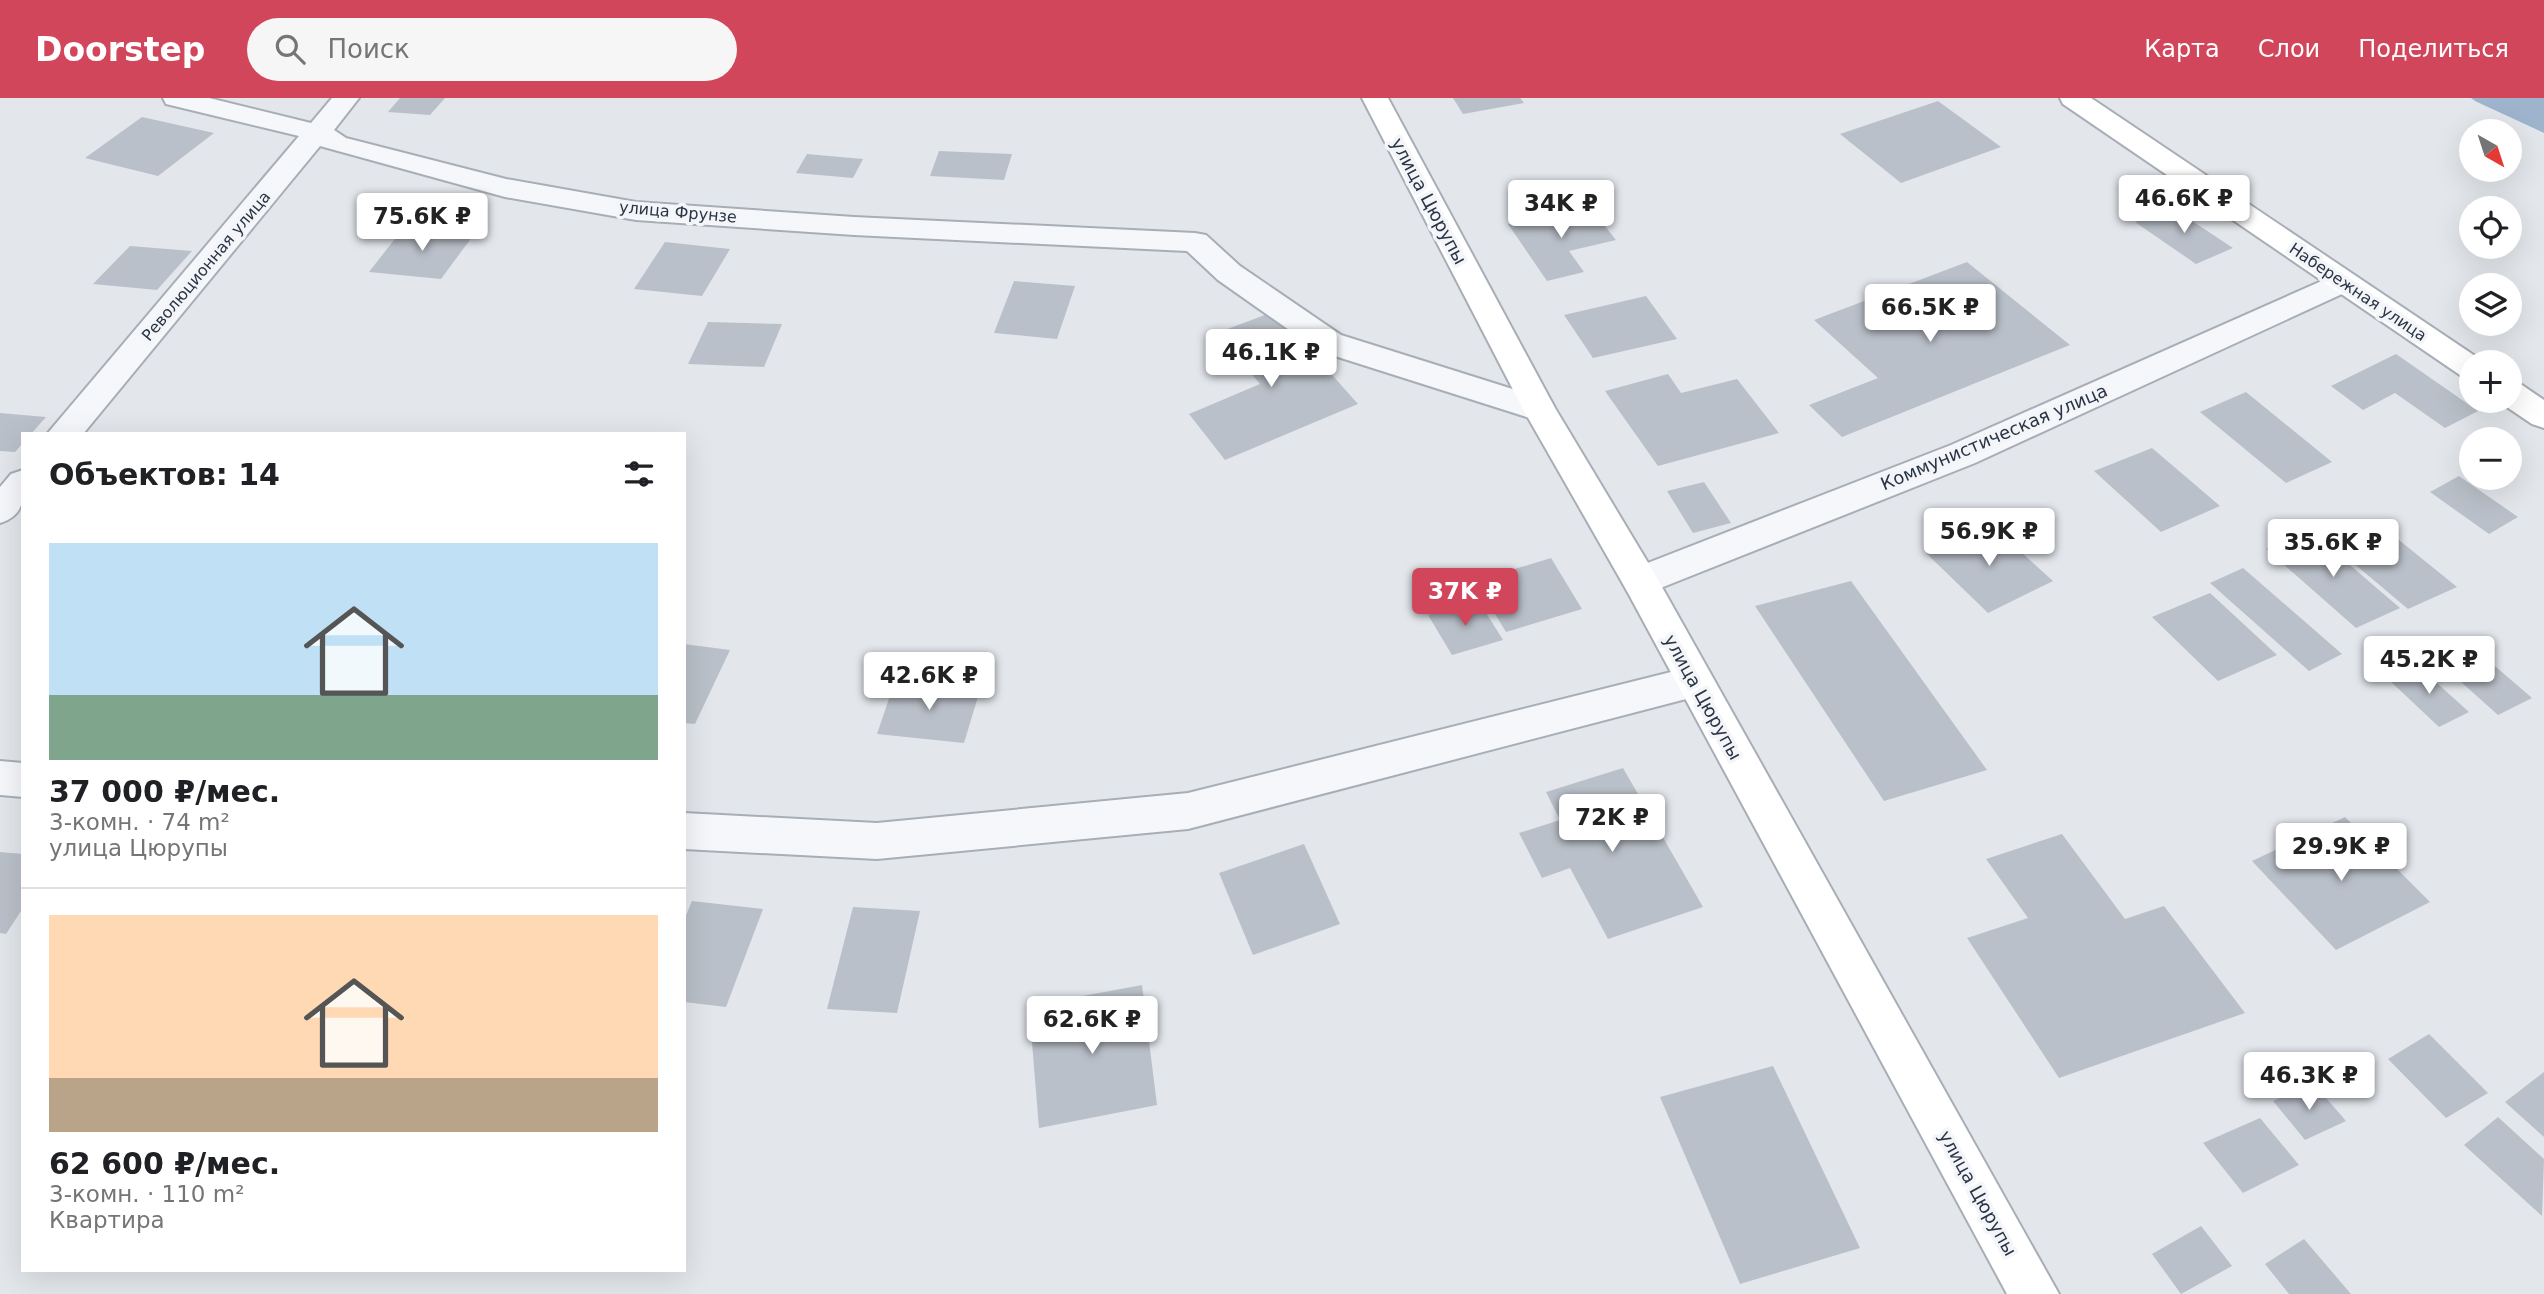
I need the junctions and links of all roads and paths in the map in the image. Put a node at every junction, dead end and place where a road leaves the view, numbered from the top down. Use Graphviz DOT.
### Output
graph roads {
  1 [pos="176,98"];
  2 [pos="346,98"];
  3 [pos="1375,98"];
  4 [pos="2073,98"];
  5 [pos="319,133"];
  6 [pos="2342,282"];
  7 [pos="2459,359"];
  8 [pos="2522,401"];
  9 [pos="1539,409"];
  10 [pos="2544,416"];
  11 [pos="66,432"];
  12 [pos="21,485"];
  13 [pos="0,510"];
  14 [pos="1640,581"];
  15 [pos="1695,682"];
  16 [pos="0,778"];
  17 [pos="21,780"];
  18 [pos="686,831"];
  19 [pos="2035,1294"];
  1 -- 5 [label="street, улица Фрунзе"];
  2 -- 5 [label="street, Революционная улица"];
  3 -- 9 [label="main road, улица Цюрупы"];
  4 -- 6 [label="main road, Набережная улица"];
  5 -- 9 [label="street, улица Фрунзе"];
  5 -- 11 [label="street, Революционная улица"];
  6 -- 7 [label="main road, Набережная улица"];
  6 -- 14 [label="street, Коммунистическая улица"];
  8 -- 10 [label="main road"];
  9 -- 14 [label="main road, улица Цюрупы"];
  12 -- 13 [label="street"];
  14 -- 15 [label="main road, улица Цюрупы"];
  15 -- 18 [label="street"];
  15 -- 19 [label="main road, улица Цюрупы"];
  16 -- 17 [label="street"];
}
